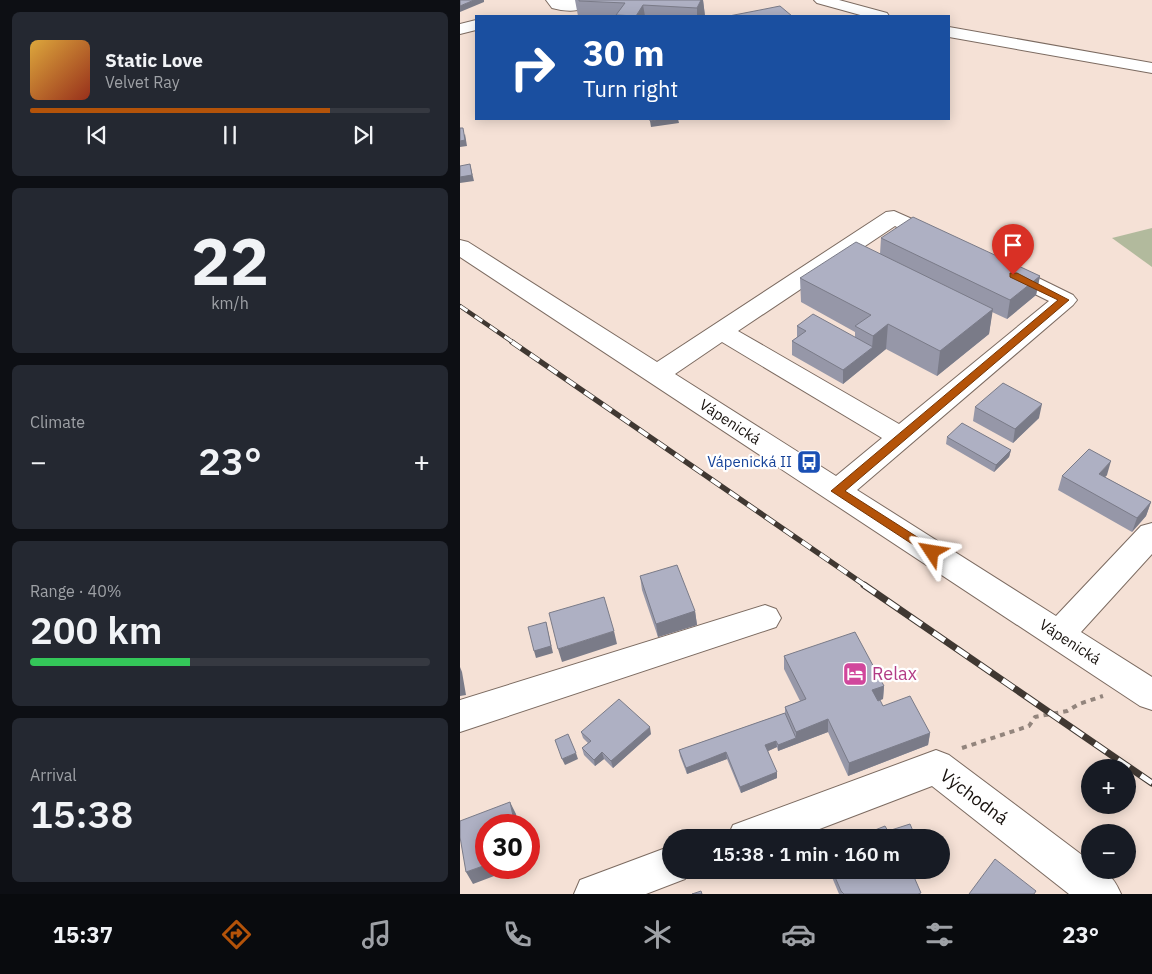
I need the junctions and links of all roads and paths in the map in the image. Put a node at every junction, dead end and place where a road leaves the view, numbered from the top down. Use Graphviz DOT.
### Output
graph roads {
  1 [pos="554,0"];
  2 [pos="588,0"];
  3 [pos="822,0"];
  4 [pos="877,15"];
  5 [pos="475,25"];
  6 [pos="460,29"];
  7 [pos="950,32"];
  8 [pos="1152,68"];
  9 [pos="460,247"];
  10 [pos="957,248"];
  11 [pos="984,261"];
  12 [pos="721,331"];
  13 [pos="656,374"];
  14 [pos="901,437"];
  15 [pos="837,491"];
  16 [pos="1152,534"];
  17 [pos="765,618"];
  18 [pos="1059,634"];
  19 [pos="1152,695"];
  20 [pos="1079,704"];
  21 [pos="460,716"];
  22 [pos="936,767"];
  23 [pos="770,829"];
  24 [pos="662,868"];
  25 [pos="594,894"];
  26 [pos="1101,894"];
  1 -- 2 [label="street"];
  3 -- 4 [label="street"];
  5 -- 6 [label="street"];
  7 -- 8 [label="street"];
  9 -- 13 [label="street, Vápenická"];
  10 -- 12 [label="street"];
  11 -- 14 [label="street"];
  12 -- 13 [label="street"];
  12 -- 14 [label="street"];
  13 -- 15 [label="street, Vápenická"];
  14 -- 15 [label="street"];
  15 -- 18 [label="street, Vápenická"];
  16 -- 18 [label="street"];
  17 -- 21 [label="street"];
  18 -- 19 [label="street, Vápenická"];
  20 -- 22 [label="path"];
  22 -- 23 [label="street, Východná"];
  22 -- 26 [label="street, Východná"];
  24 -- 25 [label="street"];
}
